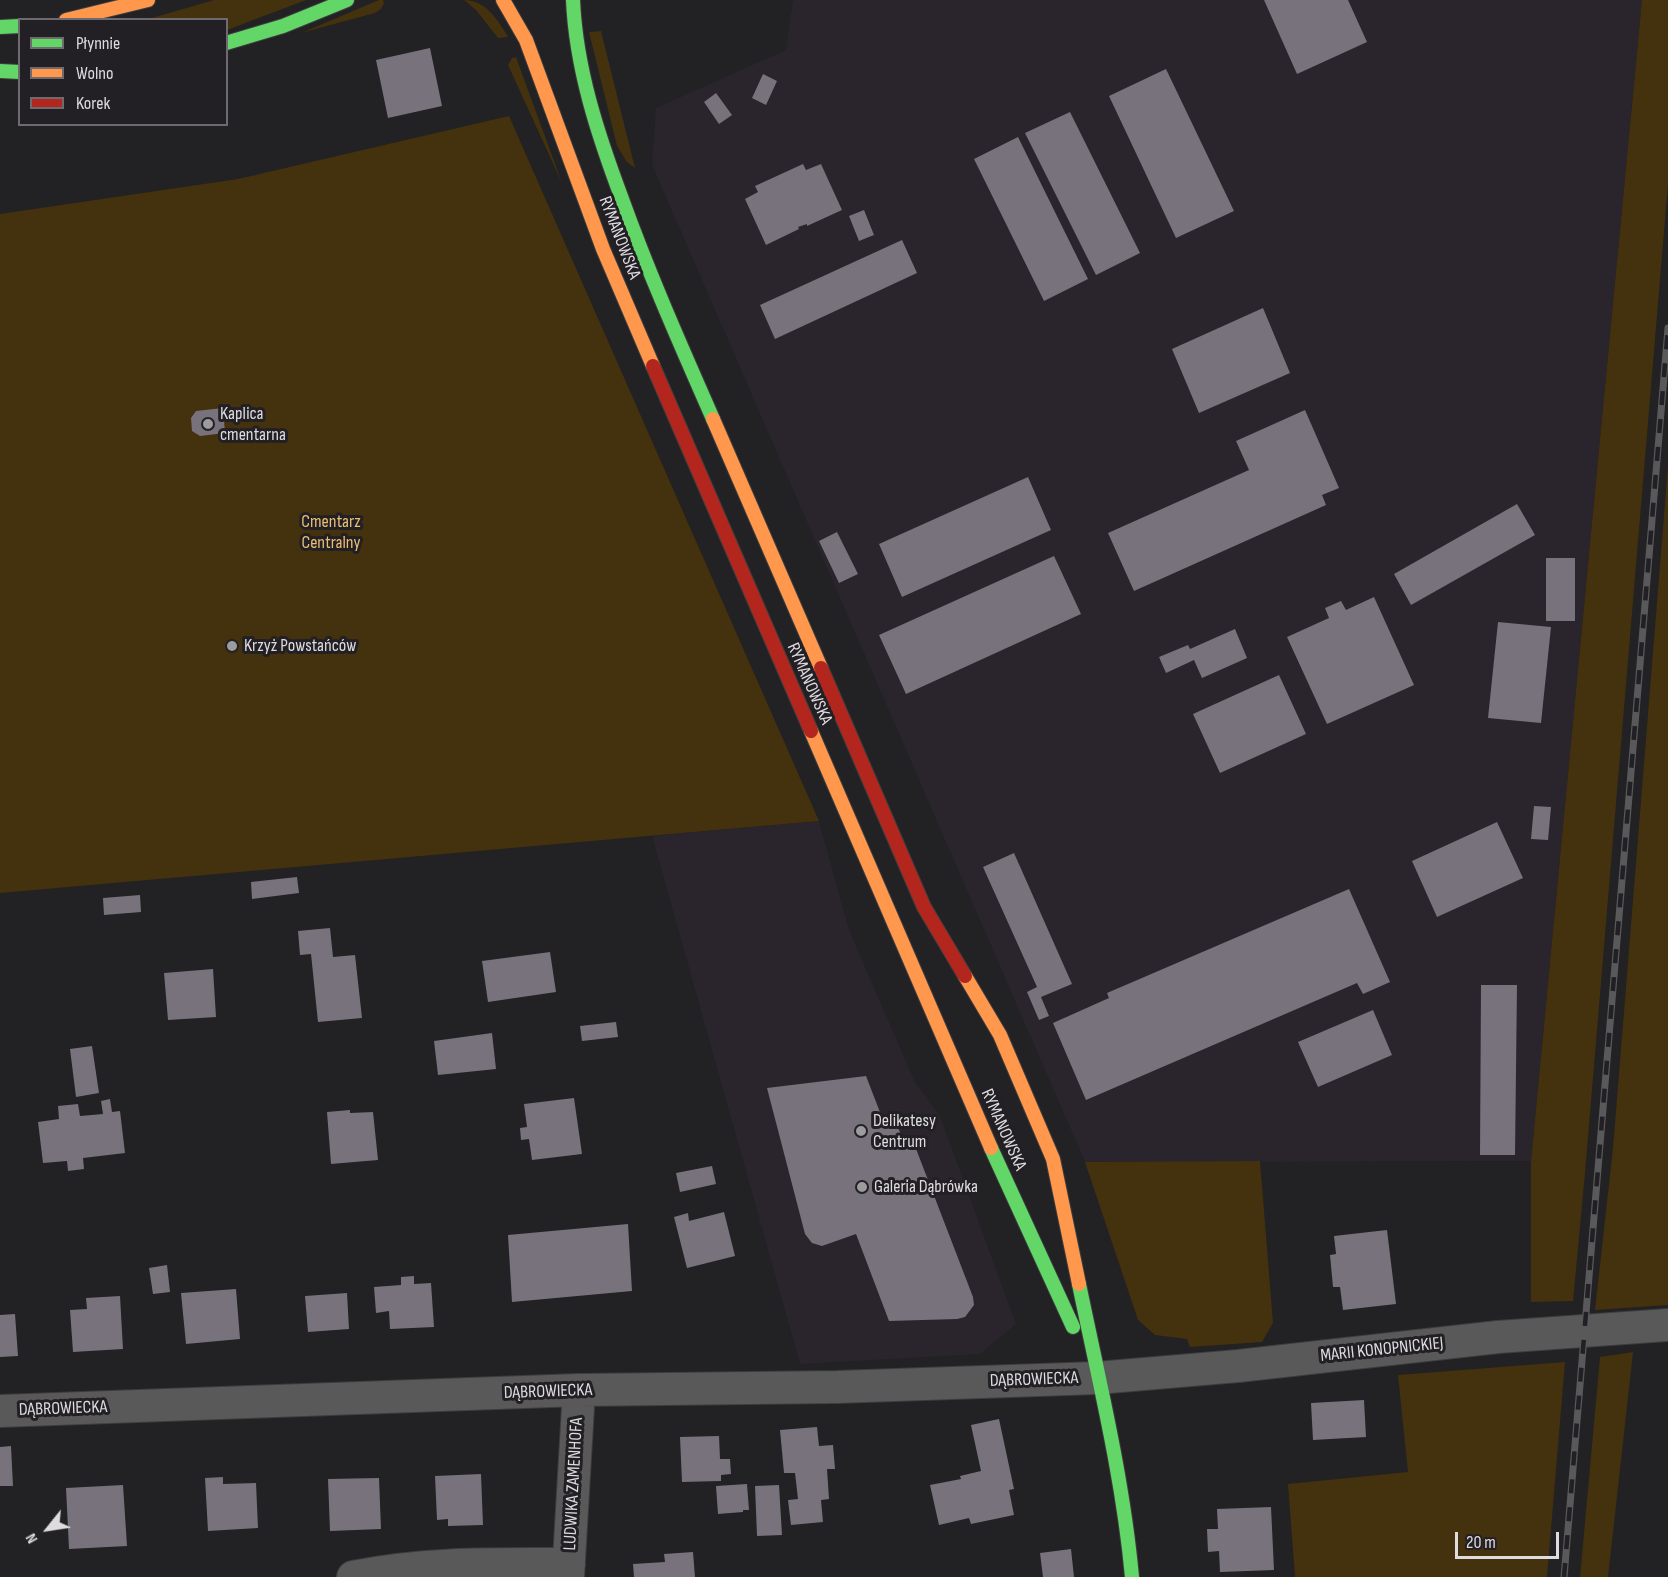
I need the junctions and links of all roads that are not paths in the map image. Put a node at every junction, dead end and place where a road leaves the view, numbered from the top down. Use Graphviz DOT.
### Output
graph roads {
  1 [pos="148,0"];
  2 [pos="347,0"];
  3 [pos="503,0"];
  4 [pos="573,0"];
  5 [pos="75,18"];
  6 [pos="18,26"];
  7 [pos="0,27"];
  8 [pos="228,42"];
  9 [pos="0,71"];
  10 [pos="18,72"];
  11 [pos="1668,1325"];
  12 [pos="1096,1378"];
  13 [pos="579,1390"];
  14 [pos="0,1411"];
  15 [pos="569,1571"];
  16 [pos="353,1577"];
  17 [pos="1132,1577"];
  1 -- 5 [label="main road"];
  2 -- 8 [label="main road"];
  3 -- 12 [label="main road, RYMANOWSKA"];
  4 -- 12 [label="main road, RYMANOWSKA"];
  6 -- 7 [label="main road"];
  9 -- 10 [label="main road"];
  11 -- 12 [label="street, MARII KONOPNICKIEJ"];
  12 -- 13 [label="street, DĄBROWIECKA"];
  12 -- 17 [label="main road, RYMANOWSKA"];
  13 -- 14 [label="street, DĄBROWIECKA"];
  13 -- 15 [label="street, LUDWIKA ZAMENHOFA"];
  15 -- 16 [label="street"];
}
